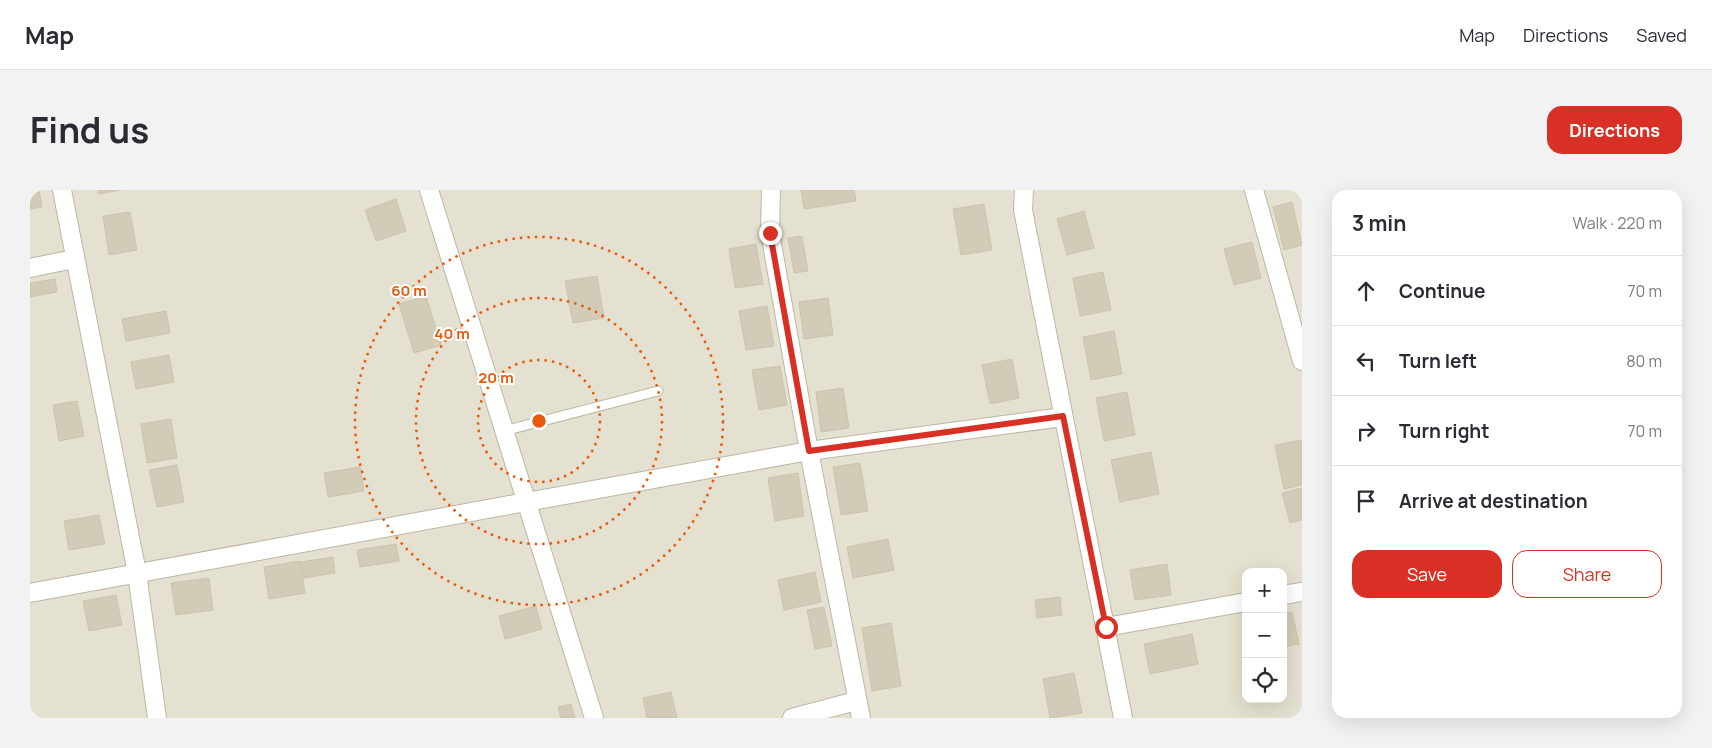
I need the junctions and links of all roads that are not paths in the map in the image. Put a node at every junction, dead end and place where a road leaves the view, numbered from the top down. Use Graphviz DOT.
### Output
graph roads {
  1 [pos="62,190"];
  2 [pos="430,190"];
  3 [pos="771,190"];
  4 [pos="1024,190"];
  5 [pos="1254,190"];
  6 [pos="74,259"];
  7 [pos="30,268"];
  8 [pos="1302,361"];
  9 [pos="658,392"];
  10 [pos="1063,416"];
  11 [pos="504,430"];
  12 [pos="809,451"];
  13 [pos="526,502"];
  14 [pos="137,573"];
  15 [pos="1302,592"];
  16 [pos="30,593"];
  17 [pos="1287,594"];
  18 [pos="1242,603"];
  19 [pos="1106,627"];
  20 [pos="856,701"];
  21 [pos="157,718"];
  22 [pos="594,718"];
  23 [pos="792,718"];
  24 [pos="861,718"];
  25 [pos="1123,718"];
  1 -- 6 [label="street"];
  2 -- 11 [label="street"];
  3 -- 12 [label="street"];
  4 -- 10 [label="street"];
  5 -- 8 [label="street"];
  6 -- 7 [label="street"];
  6 -- 14 [label="street"];
  9 -- 11 [label="lane"];
  10 -- 12 [label="street"];
  10 -- 19 [label="street"];
  11 -- 13 [label="street"];
  12 -- 13 [label="street"];
  12 -- 20 [label="street"];
  13 -- 14 [label="street"];
  13 -- 22 [label="street"];
  14 -- 16 [label="street"];
  14 -- 21 [label="street"];
  15 -- 17 [label="street"];
  18 -- 19 [label="street"];
  19 -- 25 [label="street"];
  20 -- 23 [label="street"];
  20 -- 24 [label="street"];
}
